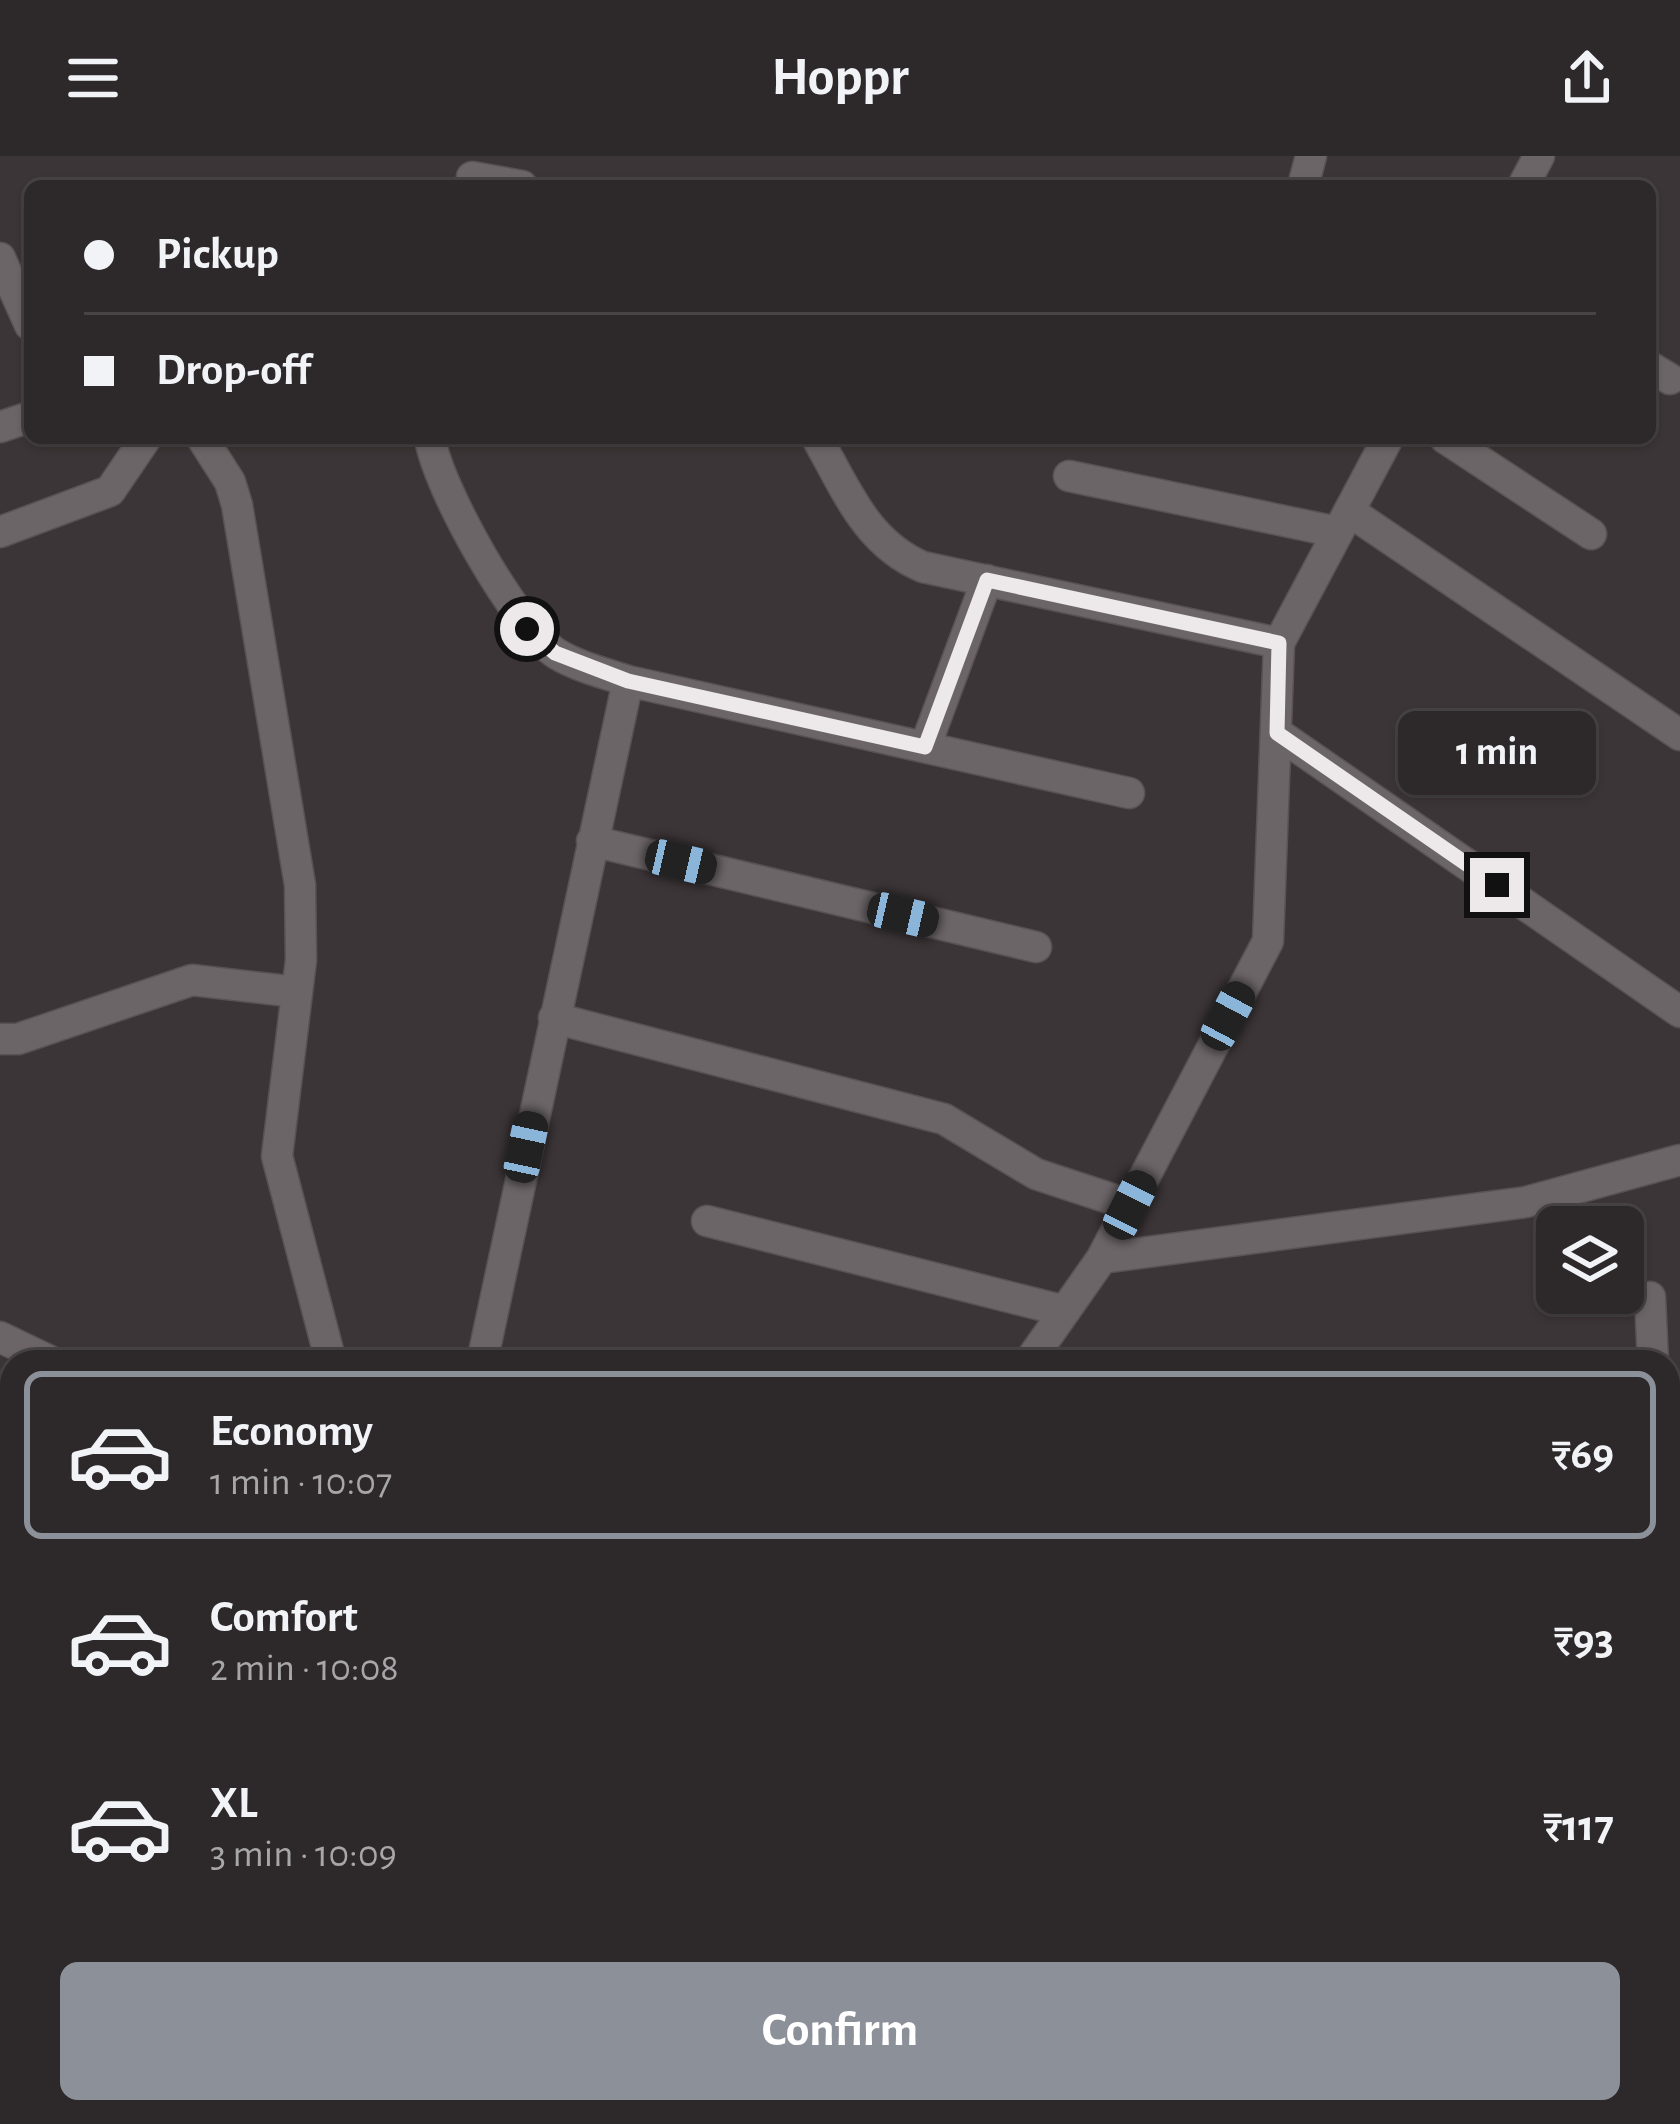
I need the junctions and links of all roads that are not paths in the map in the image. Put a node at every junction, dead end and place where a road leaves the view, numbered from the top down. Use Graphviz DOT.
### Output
graph roads {
  1 [pos="0,258"];
  2 [pos="22,320"];
  3 [pos="142,444"];
  4 [pos="206,444"];
  5 [pos="431,444"];
  6 [pos="820,444"];
  7 [pos="1384,444"];
  8 [pos="1454,444"];
  9 [pos="1069,476"];
  10 [pos="1343,522"];
  11 [pos="0,532"];
  12 [pos="1591,534"];
  13 [pos="987,580"];
  14 [pos="1279,643"];
  15 [pos="628,681"];
  16 [pos="1277,733"];
  17 [pos="1680,735"];
  18 [pos="925,747"];
  19 [pos="1129,793"];
  20 [pos="592,841"];
  21 [pos="1036,947"];
  22 [pos="297,992"];
  23 [pos="1680,1012"];
  24 [pos="554,1018"];
  25 [pos="0,1040"];
  26 [pos="1680,1160"];
  27 [pos="1130,1205"];
  28 [pos="707,1220"];
  29 [pos="1102,1258"];
  30 [pos="1650,1297"];
  31 [pos="1065,1311"];
  32 [pos="328,1350"];
  33 [pos="485,1350"];
  34 [pos="1037,1350"];
  35 [pos="1652,1350"];
  1 -- 2 [label="street"];
  3 -- 11 [label="street"];
  4 -- 22 [label="street"];
  5 -- 15 [label="street"];
  6 -- 13 [label="street"];
  7 -- 10 [label="street"];
  8 -- 12 [label="street"];
  9 -- 10 [label="street"];
  10 -- 14 [label="street"];
  10 -- 17 [label="street"];
  13 -- 14 [label="street"];
  13 -- 18 [label="street"];
  14 -- 16 [label="street"];
  15 -- 18 [label="street"];
  15 -- 20 [label="street"];
  16 -- 23 [label="street"];
  16 -- 27 [label="street"];
  18 -- 19 [label="street"];
  20 -- 21 [label="street"];
  20 -- 24 [label="street"];
  22 -- 25 [label="street"];
  22 -- 32 [label="street"];
  24 -- 27 [label="street"];
  24 -- 33 [label="street"];
  26 -- 29 [label="street"];
  27 -- 29 [label="street"];
  28 -- 31 [label="street"];
  29 -- 31 [label="street"];
  30 -- 35 [label="street"];
  31 -- 34 [label="street"];
}
